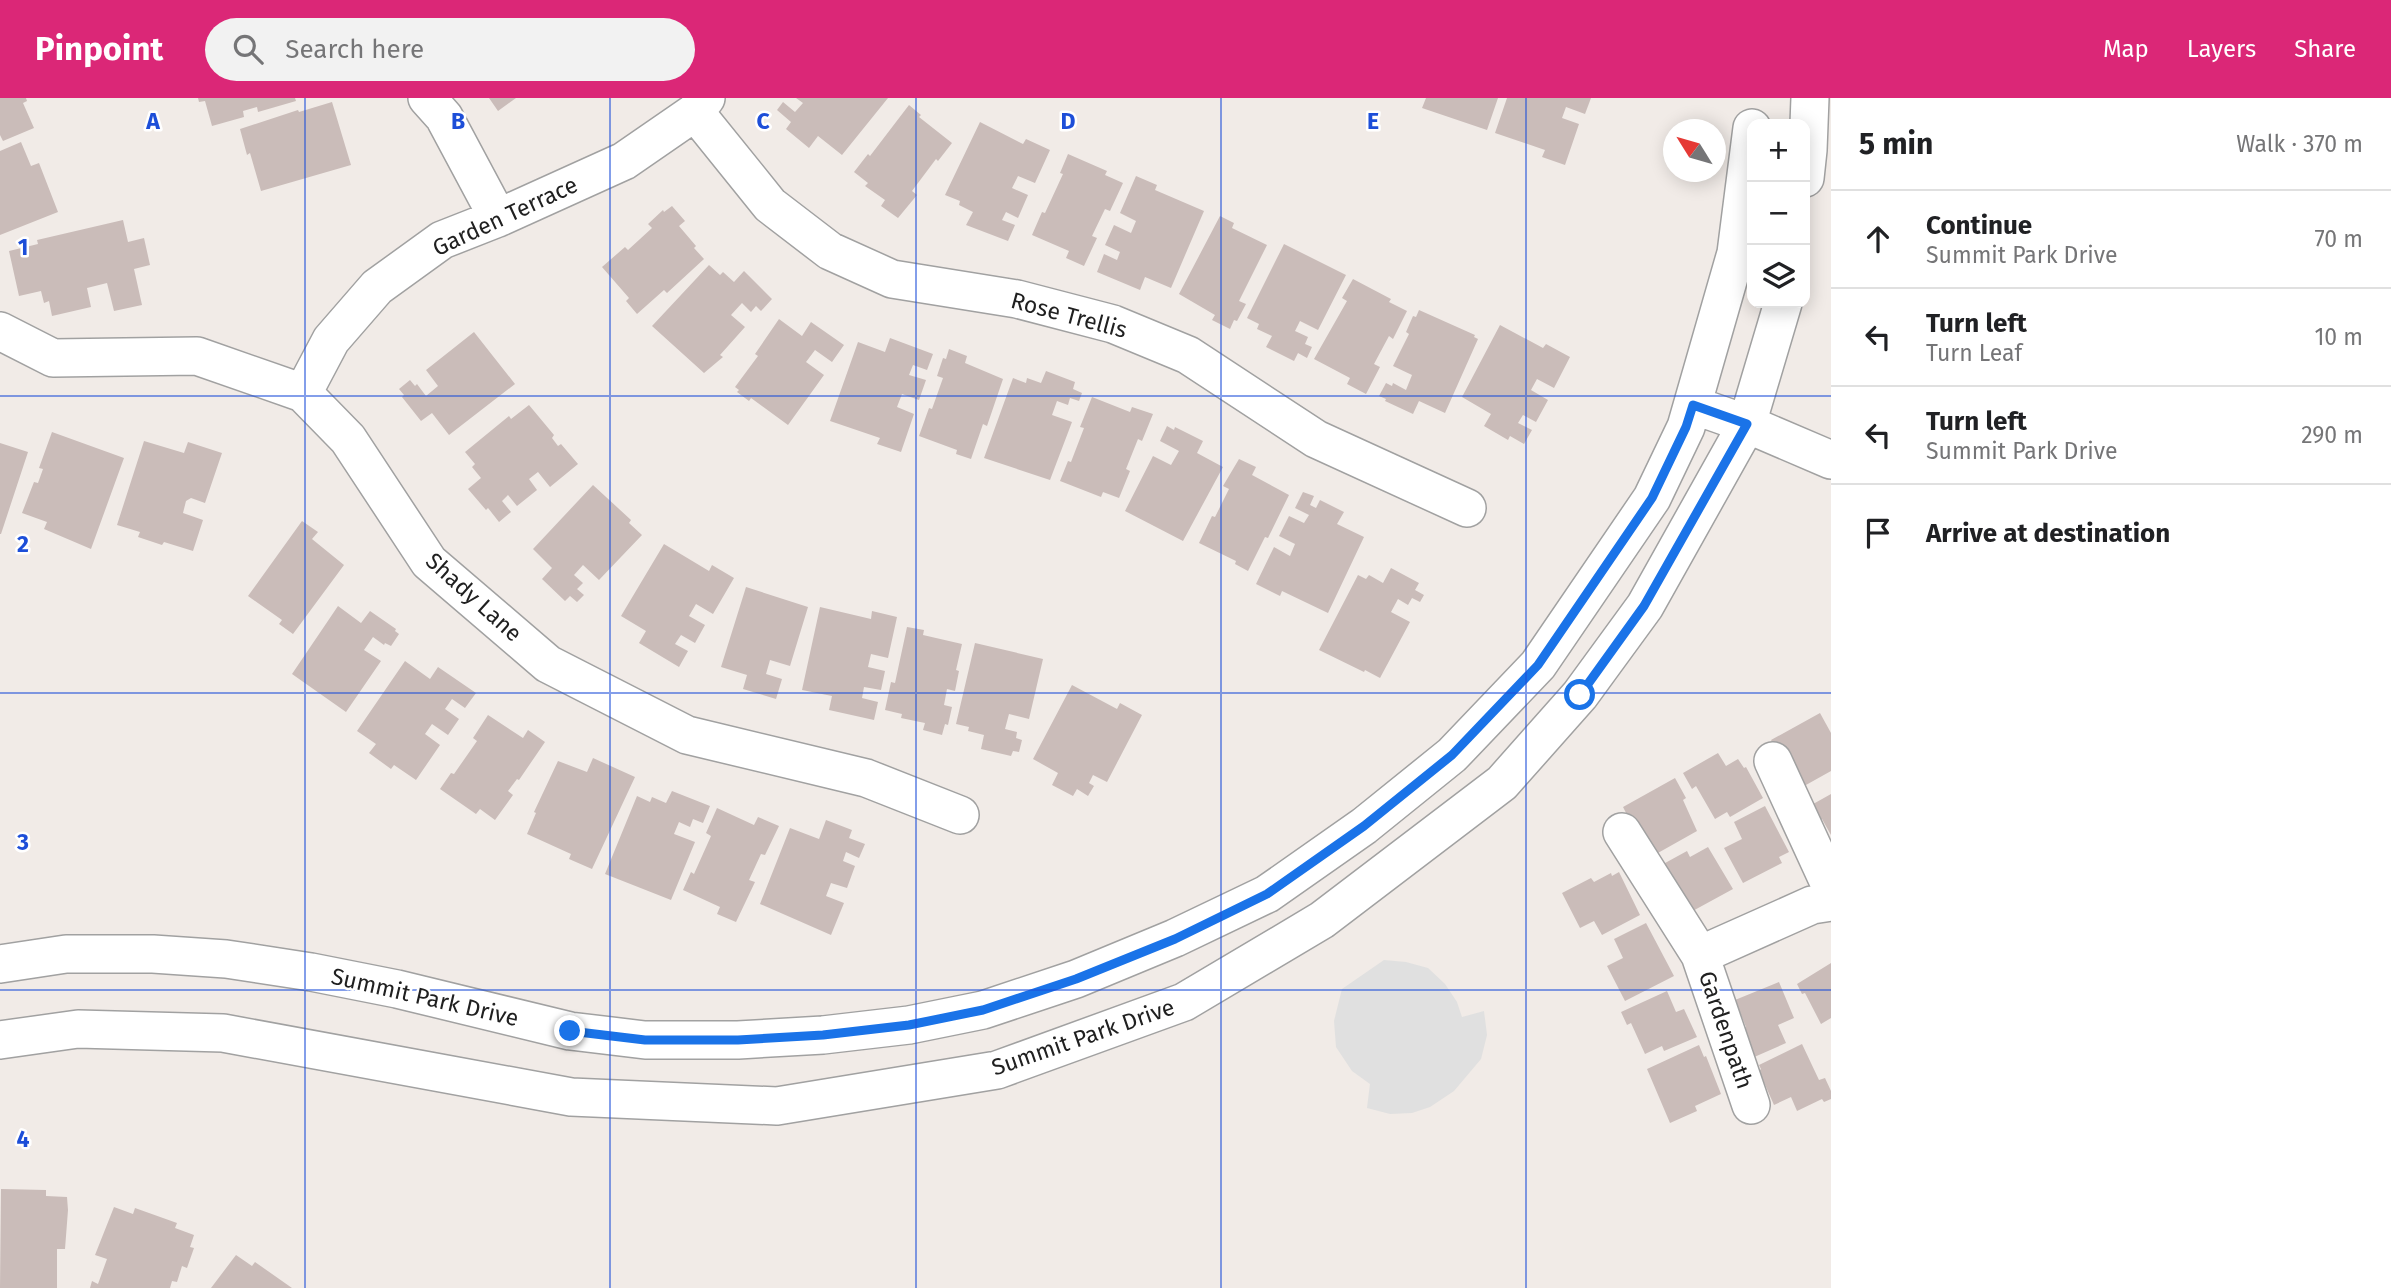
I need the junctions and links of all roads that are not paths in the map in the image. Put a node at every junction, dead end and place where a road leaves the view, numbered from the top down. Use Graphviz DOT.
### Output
graph roads {
  1 [pos="427,98"];
  2 [pos="1755,98"];
  3 [pos="1810,98"];
  4 [pos="701,105"];
  5 [pos="1754,119"];
  6 [pos="1809,119"];
  7 [pos="1747,171"];
  8 [pos="498,218"];
  9 [pos="1782,308"];
  10 [pos="0,331"];
  11 [pos="303,393"];
  12 [pos="1693,405"];
  13 [pos="1747,424"];
  14 [pos="1831,460"];
  15 [pos="1467,508"];
  16 [pos="1773,761"];
  17 [pos="960,815"];
  18 [pos="1622,832"];
  19 [pos="1831,887"];
  20 [pos="1831,902"];
  21 [pos="1700,955"];
  22 [pos="0,964"];
  23 [pos="0,1040"];
  24 [pos="1751,1105"];
  1 -- 8 [label="street"];
  2 -- 5 [label="street, Summit Park Drive"];
  3 -- 6 [label="street"];
  4 -- 8 [label="street, Garden Terrace"];
  4 -- 15 [label="street, Rose Trellis"];
  7 -- 12 [label="street, Summit Park Drive"];
  8 -- 11 [label="street, Garden Terrace"];
  9 -- 13 [label="street, Summit Park Drive"];
  10 -- 11 [label="street, Shady Lane"];
  11 -- 17 [label="street, Shady Lane"];
  12 -- 13 [label="street"];
  12 -- 22 [label="street, Summit Park Drive"];
  13 -- 14 [label="street"];
  13 -- 23 [label="street, Summit Park Drive"];
  16 -- 19 [label="street"];
  18 -- 21 [label="street, Gardenpath"];
  20 -- 21 [label="street, Gardenpath"];
  21 -- 24 [label="street, Gardenpath"];
}
